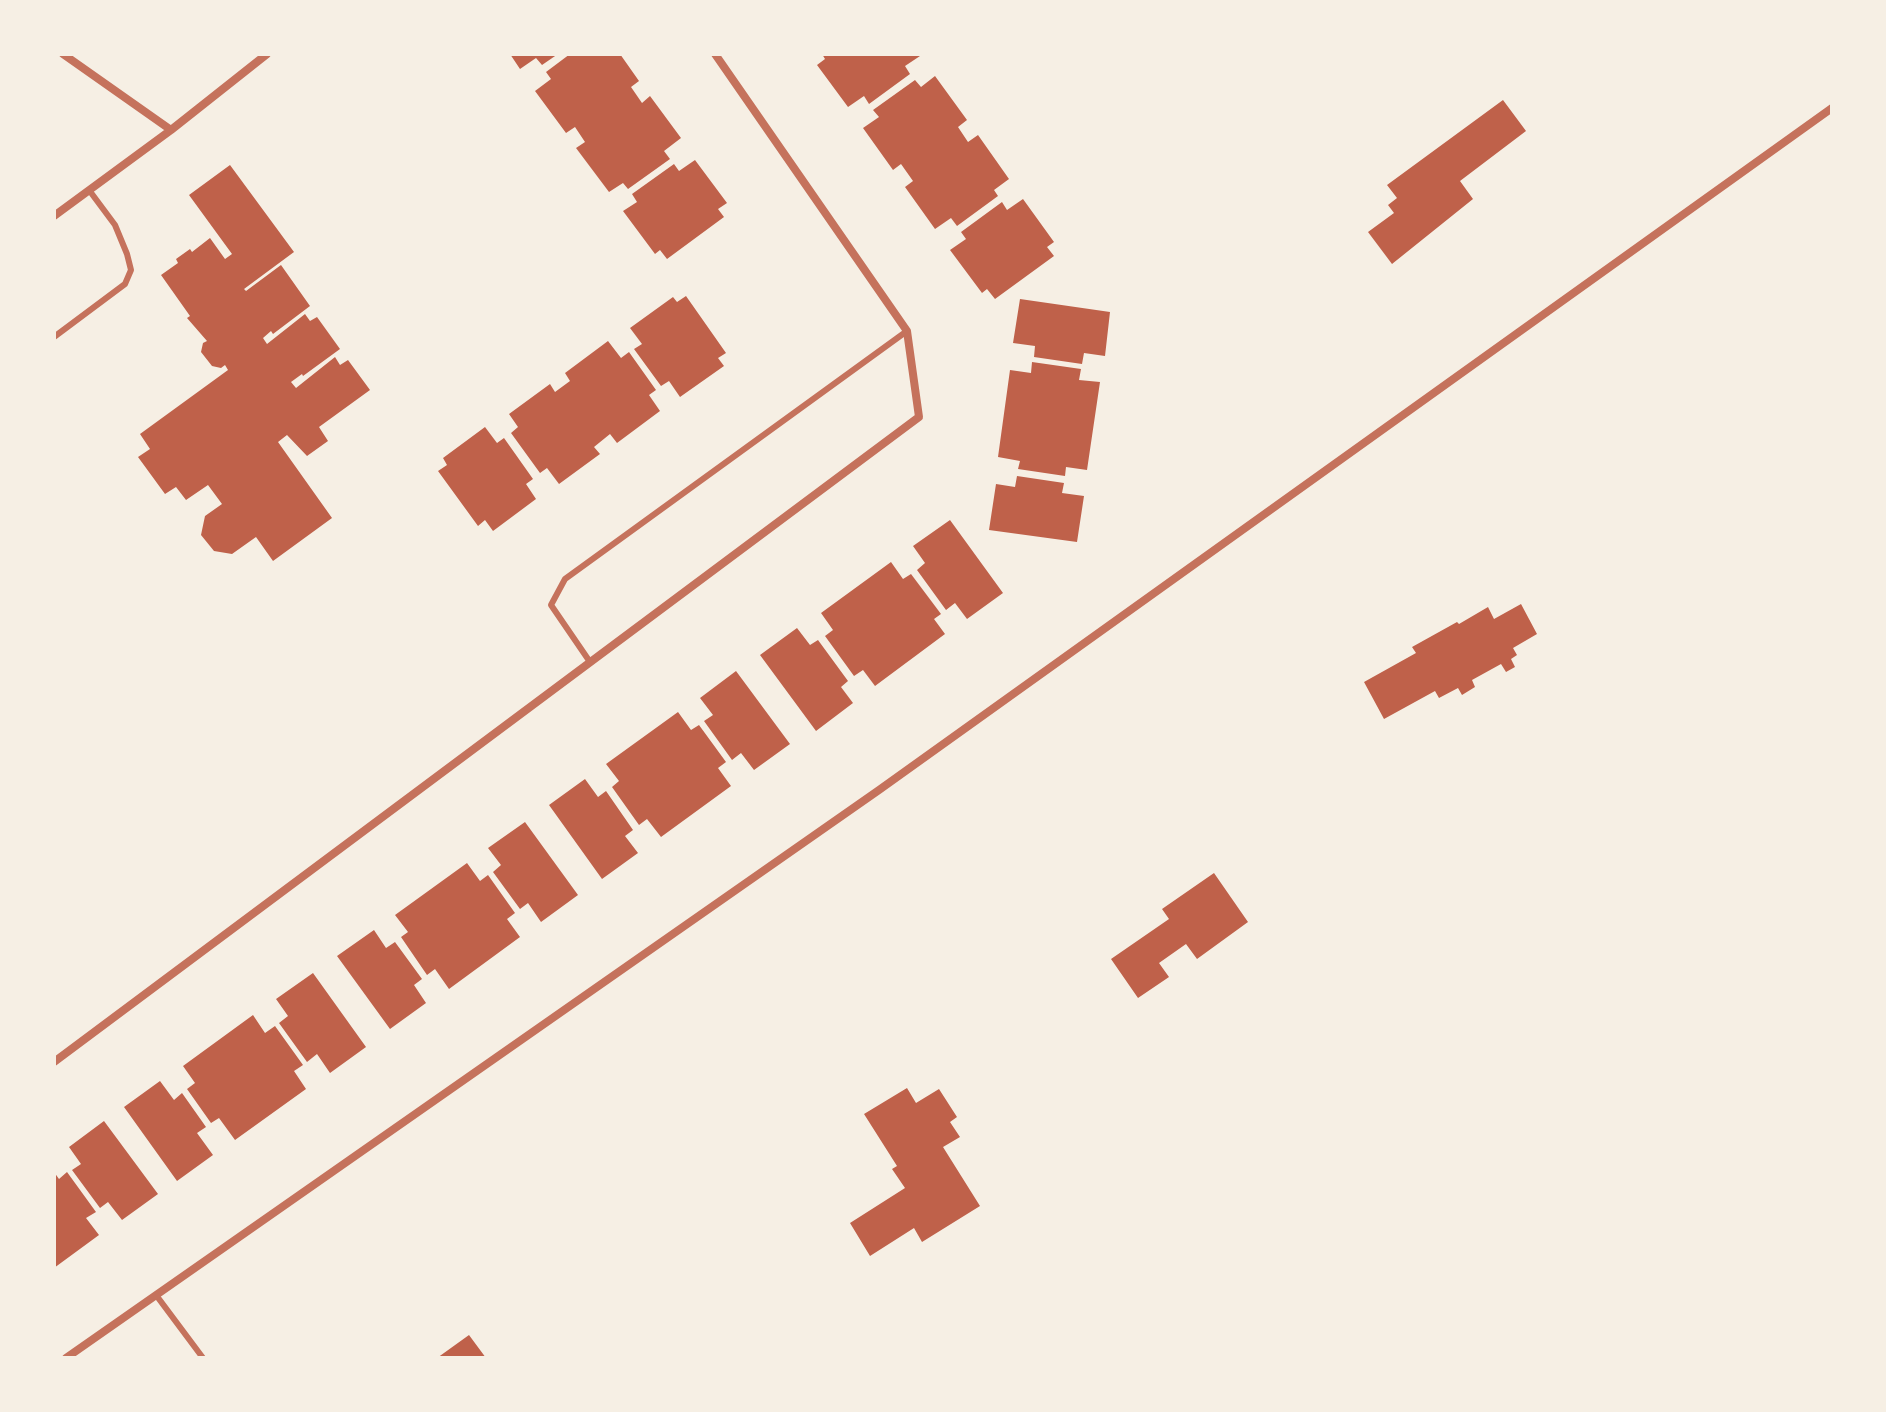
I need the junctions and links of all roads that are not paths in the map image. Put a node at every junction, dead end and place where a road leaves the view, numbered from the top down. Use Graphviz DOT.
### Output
graph roads {
  1 [pos="63,54"];
  2 [pos="267,54"];
  3 [pos="715,54"];
  4 [pos="1832,108"];
  5 [pos="171,130"];
  6 [pos="89,190"];
  7 [pos="54,216"];
  8 [pos="907,331"];
  9 [pos="54,337"];
  10 [pos="590,662"];
  11 [pos="54,1062"];
  12 [pos="156,1295"];
  13 [pos="66,1358"];
  14 [pos="203,1358"];
  1 -- 5 [label="street"];
  2 -- 5 [label="street"];
  3 -- 8 [label="street"];
  4 -- 12 [label="street"];
  5 -- 6 [label="street"];
  6 -- 7 [label="street"];
  6 -- 9 [label="lane"];
  8 -- 10 [label="street"];
  8 -- 10 [label="lane"];
  10 -- 11 [label="street"];
  12 -- 13 [label="street"];
  12 -- 14 [label="lane"];
}
